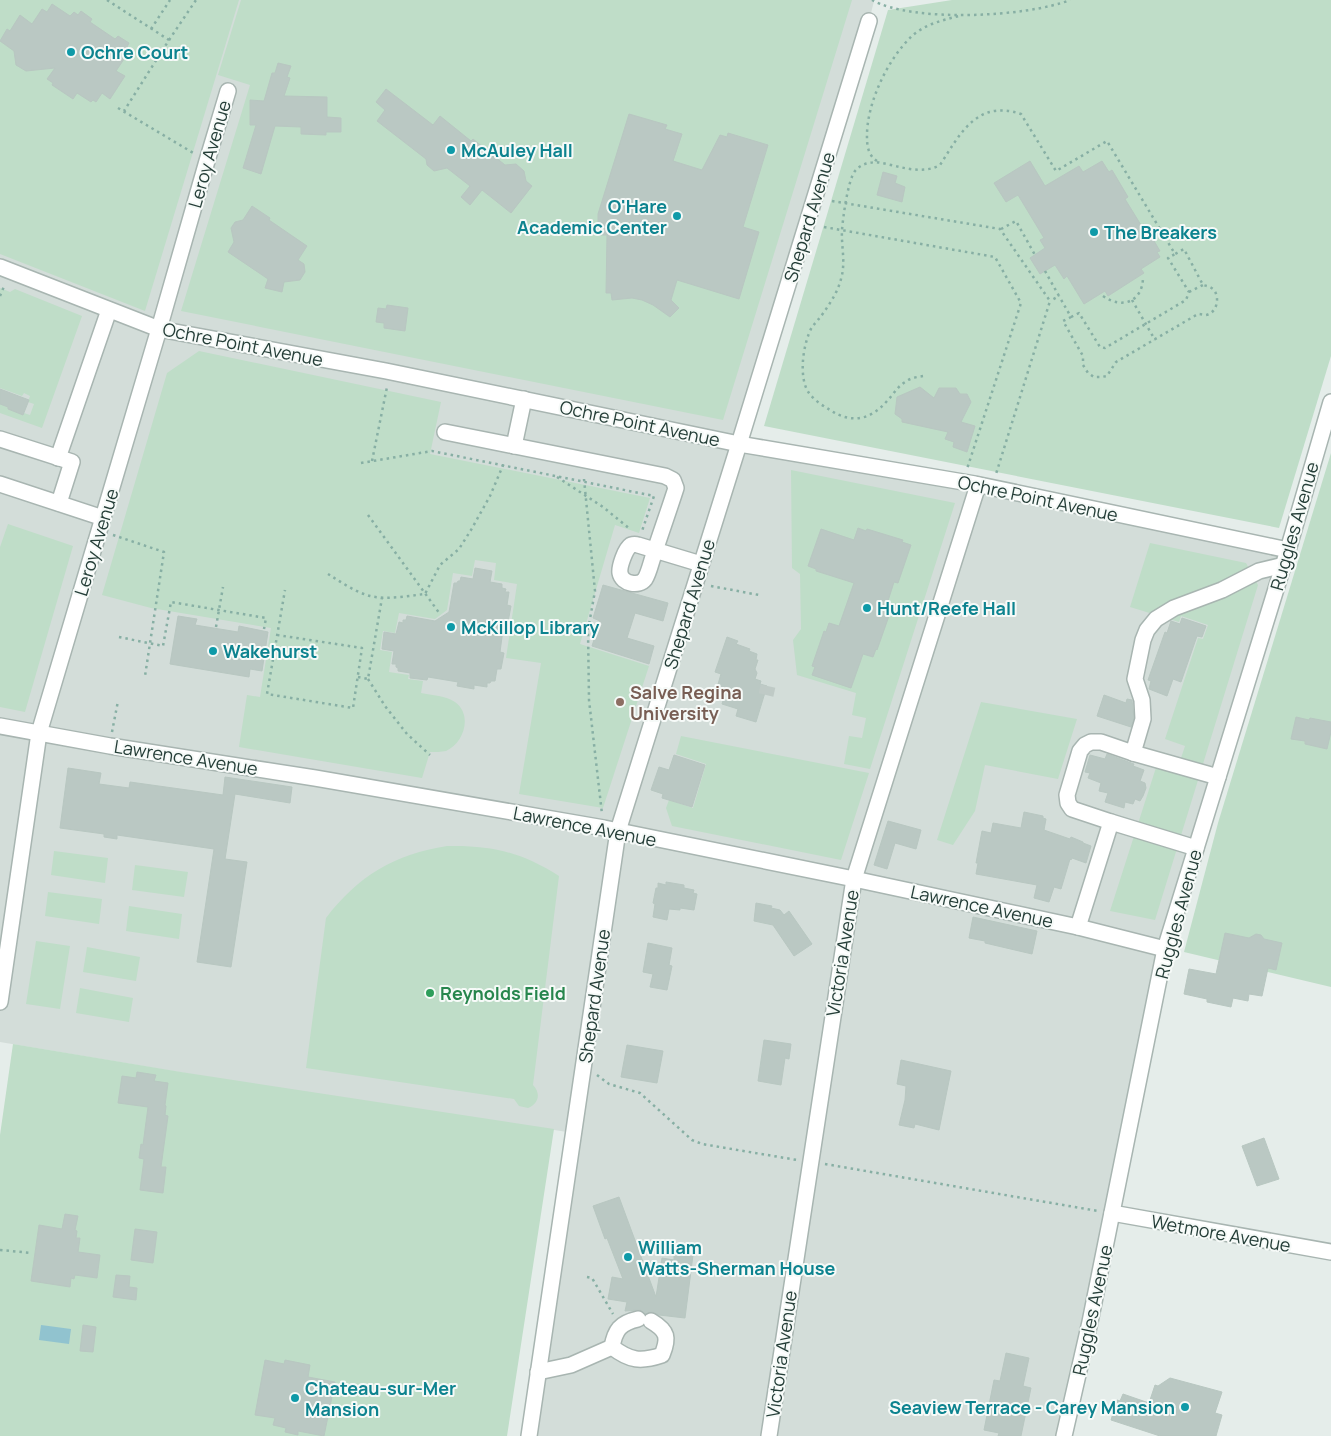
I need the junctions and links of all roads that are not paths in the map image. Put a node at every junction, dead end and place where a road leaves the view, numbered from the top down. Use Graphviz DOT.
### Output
graph roads {
  1 [pos="869,21"];
  2 [pos="228,91"];
  3 [pos="0,267"];
  4 [pos="109,310"];
  5 [pos="159,329"];
  6 [pos="524,399"];
  7 [pos="1331,402"];
  8 [pos="445,432"];
  9 [pos="0,439"];
  10 [pos="739,444"];
  11 [pos="514,446"];
  12 [pos="58,458"];
  13 [pos="0,484"];
  14 [pos="985,486"];
  15 [pos="59,504"];
  16 [pos="102,524"];
  17 [pos="655,550"];
  18 [pos="1286,558"];
  19 [pos="699,571"];
  20 [pos="0,726"];
  21 [pos="39,733"];
  22 [pos="1133,753"];
  23 [pos="1218,777"];
  24 [pos="1111,822"];
  25 [pos="611,829"];
  26 [pos="1196,848"];
  27 [pos="854,879"];
  28 [pos="1078,927"];
  29 [pos="1165,949"];
  30 [pos="0,1002"];
  31 [pos="1112,1213"];
  32 [pos="1331,1252"];
  33 [pos="612,1347"];
  34 [pos="538,1372"];
  35 [pos="529,1436"];
  36 [pos="769,1436"];
  37 [pos="1064,1436"];
  1 -- 10 [label="street, Shepard Avenue"];
  2 -- 5 [label="street, Leroy Avenue"];
  3 -- 4 [label="street, Ochre Point Avenue"];
  4 -- 5 [label="street, Ochre Point Avenue"];
  4 -- 12 [label="street"];
  5 -- 6 [label="street, Ochre Point Avenue"];
  5 -- 16 [label="street, Leroy Avenue"];
  6 -- 10 [label="street, Ochre Point Avenue"];
  6 -- 11 [label="street"];
  7 -- 18 [label="street, Ruggles Avenue"];
  8 -- 11 [label="street"];
  9 -- 12 [label="street"];
  10 -- 14 [label="street, Ochre Point Avenue"];
  10 -- 19 [label="street, Shepard Avenue"];
  11 -- 17 [label="street"];
  12 -- 15 [label="street"];
  13 -- 15 [label="street"];
  14 -- 18 [label="street, Ochre Point Avenue"];
  14 -- 27 [label="street, Victoria Avenue"];
  15 -- 16 [label="street"];
  16 -- 21 [label="street, Leroy Avenue"];
  17 -- 17 [label="street"];
  17 -- 19 [label="street"];
  18 -- 22 [label="street"];
  18 -- 23 [label="street, Ruggles Avenue"];
  19 -- 25 [label="street, Shepard Avenue"];
  20 -- 21 [label="street, Lawrence Avenue"];
  21 -- 25 [label="street, Lawrence Avenue"];
  21 -- 30 [label="street, Leroy Avenue"];
  22 -- 23 [label="street"];
  22 -- 24 [label="street"];
  23 -- 26 [label="street, Ruggles Avenue"];
  24 -- 26 [label="street"];
  24 -- 28 [label="street"];
  25 -- 27 [label="street, Lawrence Avenue"];
  25 -- 34 [label="street, Shepard Avenue"];
  26 -- 29 [label="street, Ruggles Avenue"];
  27 -- 28 [label="street, Lawrence Avenue"];
  27 -- 36 [label="street, Victoria Avenue"];
  28 -- 29 [label="street, Lawrence Avenue"];
  29 -- 31 [label="street, Ruggles Avenue"];
  31 -- 32 [label="street, Wetmore Avenue"];
  31 -- 37 [label="street, Ruggles Avenue"];
  33 -- 33 [label="street"];
  33 -- 34 [label="street"];
  34 -- 35 [label="street, Shepard Avenue"];
}
